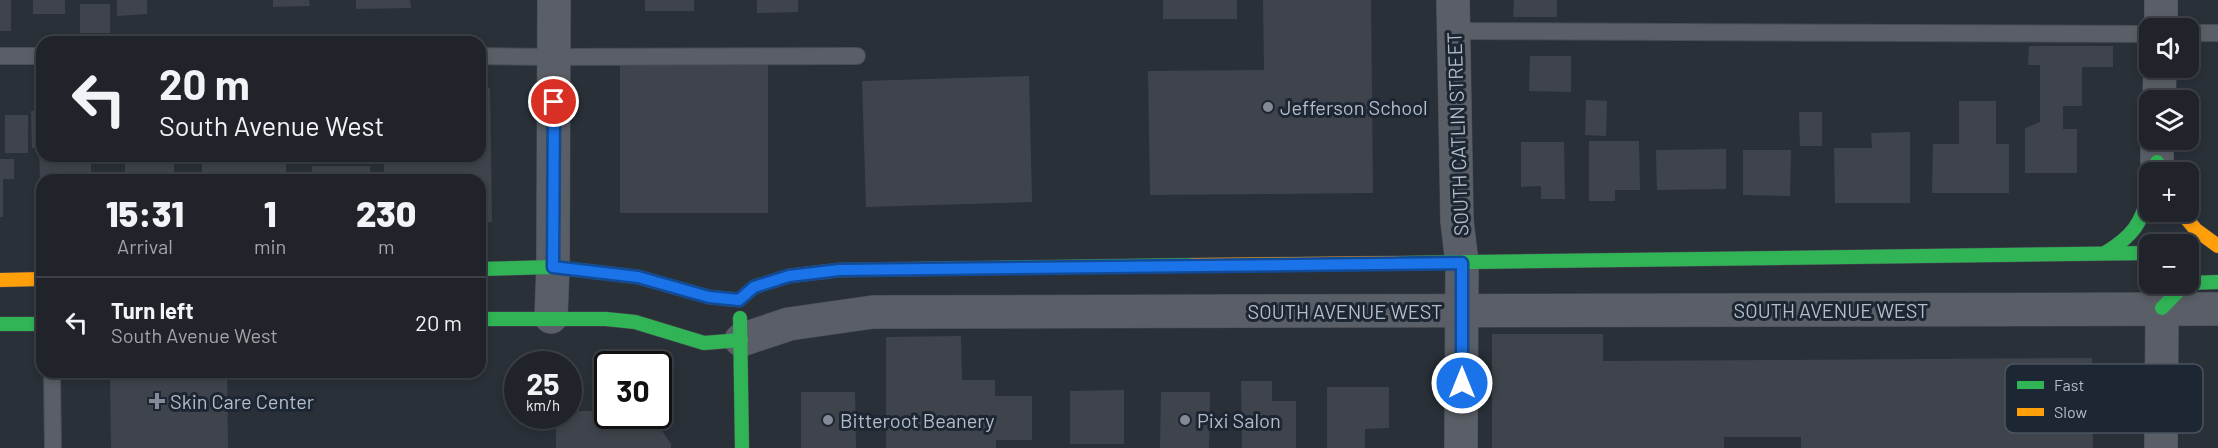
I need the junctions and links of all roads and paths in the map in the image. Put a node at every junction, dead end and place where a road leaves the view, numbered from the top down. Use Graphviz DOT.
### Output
graph roads {
  1 [pos="554,0"];
  2 [pos="2161,0"];
  3 [pos="1453,16"];
  4 [pos="2161,18"];
  5 [pos="2199,33"];
  6 [pos="2218,33"];
  7 [pos="2139,34"];
  8 [pos="0,56"];
  9 [pos="36,56"];
  10 [pos="486,56"];
  11 [pos="857,56"];
  12 [pos="555,57"];
  13 [pos="2140,222"];
  14 [pos="2189,222"];
  15 [pos="2215,251"];
  16 [pos="2105,253"];
  17 [pos="2139,253"];
  18 [pos="1462,263"];
  19 [pos="553,267"];
  20 [pos="486,269"];
  21 [pos="36,279"];
  22 [pos="0,280"];
  23 [pos="2218,282"];
  24 [pos="2199,283"];
  25 [pos="2176,294"];
  26 [pos="739,300"];
  27 [pos="2162,308"];
  28 [pos="2218,309"];
  29 [pos="1462,311"];
  30 [pos="551,317"];
  31 [pos="486,319"];
  32 [pos="0,324"];
  33 [pos="36,324"];
  34 [pos="741,340"];
  35 [pos="2162,364"];
  36 [pos="52,378"];
  37 [pos="2161,433"];
  38 [pos="53,448"];
  39 [pos="742,448"];
  40 [pos="1461,448"];
  41 [pos="2161,448"];
  1 -- 12 [label="street"];
  2 -- 4 [label="street"];
  3 -- 7 [label="lane"];
  3 -- 18 [label="street, SOUTH CATLIN STREET"];
  5 -- 6 [label="lane"];
  8 -- 9 [label="lane"];
  10 -- 12 [label="lane"];
  11 -- 12 [label="lane"];
  12 -- 19 [label="street"];
  13 -- 16 [label="street"];
  14 -- 15 [label="street"];
  16 -- 17 [label="street"];
  16 -- 18 [label="street"];
  18 -- 26 [label="street"];
  18 -- 29 [label="street, SOUTH CATLIN STREET"];
  19 -- 20 [label="street"];
  19 -- 26 [label="street"];
  19 -- 30 [label="street"];
  21 -- 22 [label="street"];
  23 -- 24 [label="street"];
  25 -- 27 [label="street"];
  26 -- 34 [label="street"];
  27 -- 28 [label="street, SOUTH AVENUE WEST"];
  27 -- 29 [label="street, SOUTH AVENUE WEST"];
  27 -- 35 [label="street"];
  29 -- 34 [label="street, SOUTH AVENUE WEST"];
  29 -- 40 [label="street, SOUTH CATLIN STREET"];
  30 -- 31 [label="street, SOUTH AVENUE WEST"];
  30 -- 34 [label="street, SOUTH AVENUE WEST"];
  32 -- 33 [label="street"];
  34 -- 39 [label="street"];
  36 -- 38 [label="lane"];
  37 -- 41 [label="street"];
}
